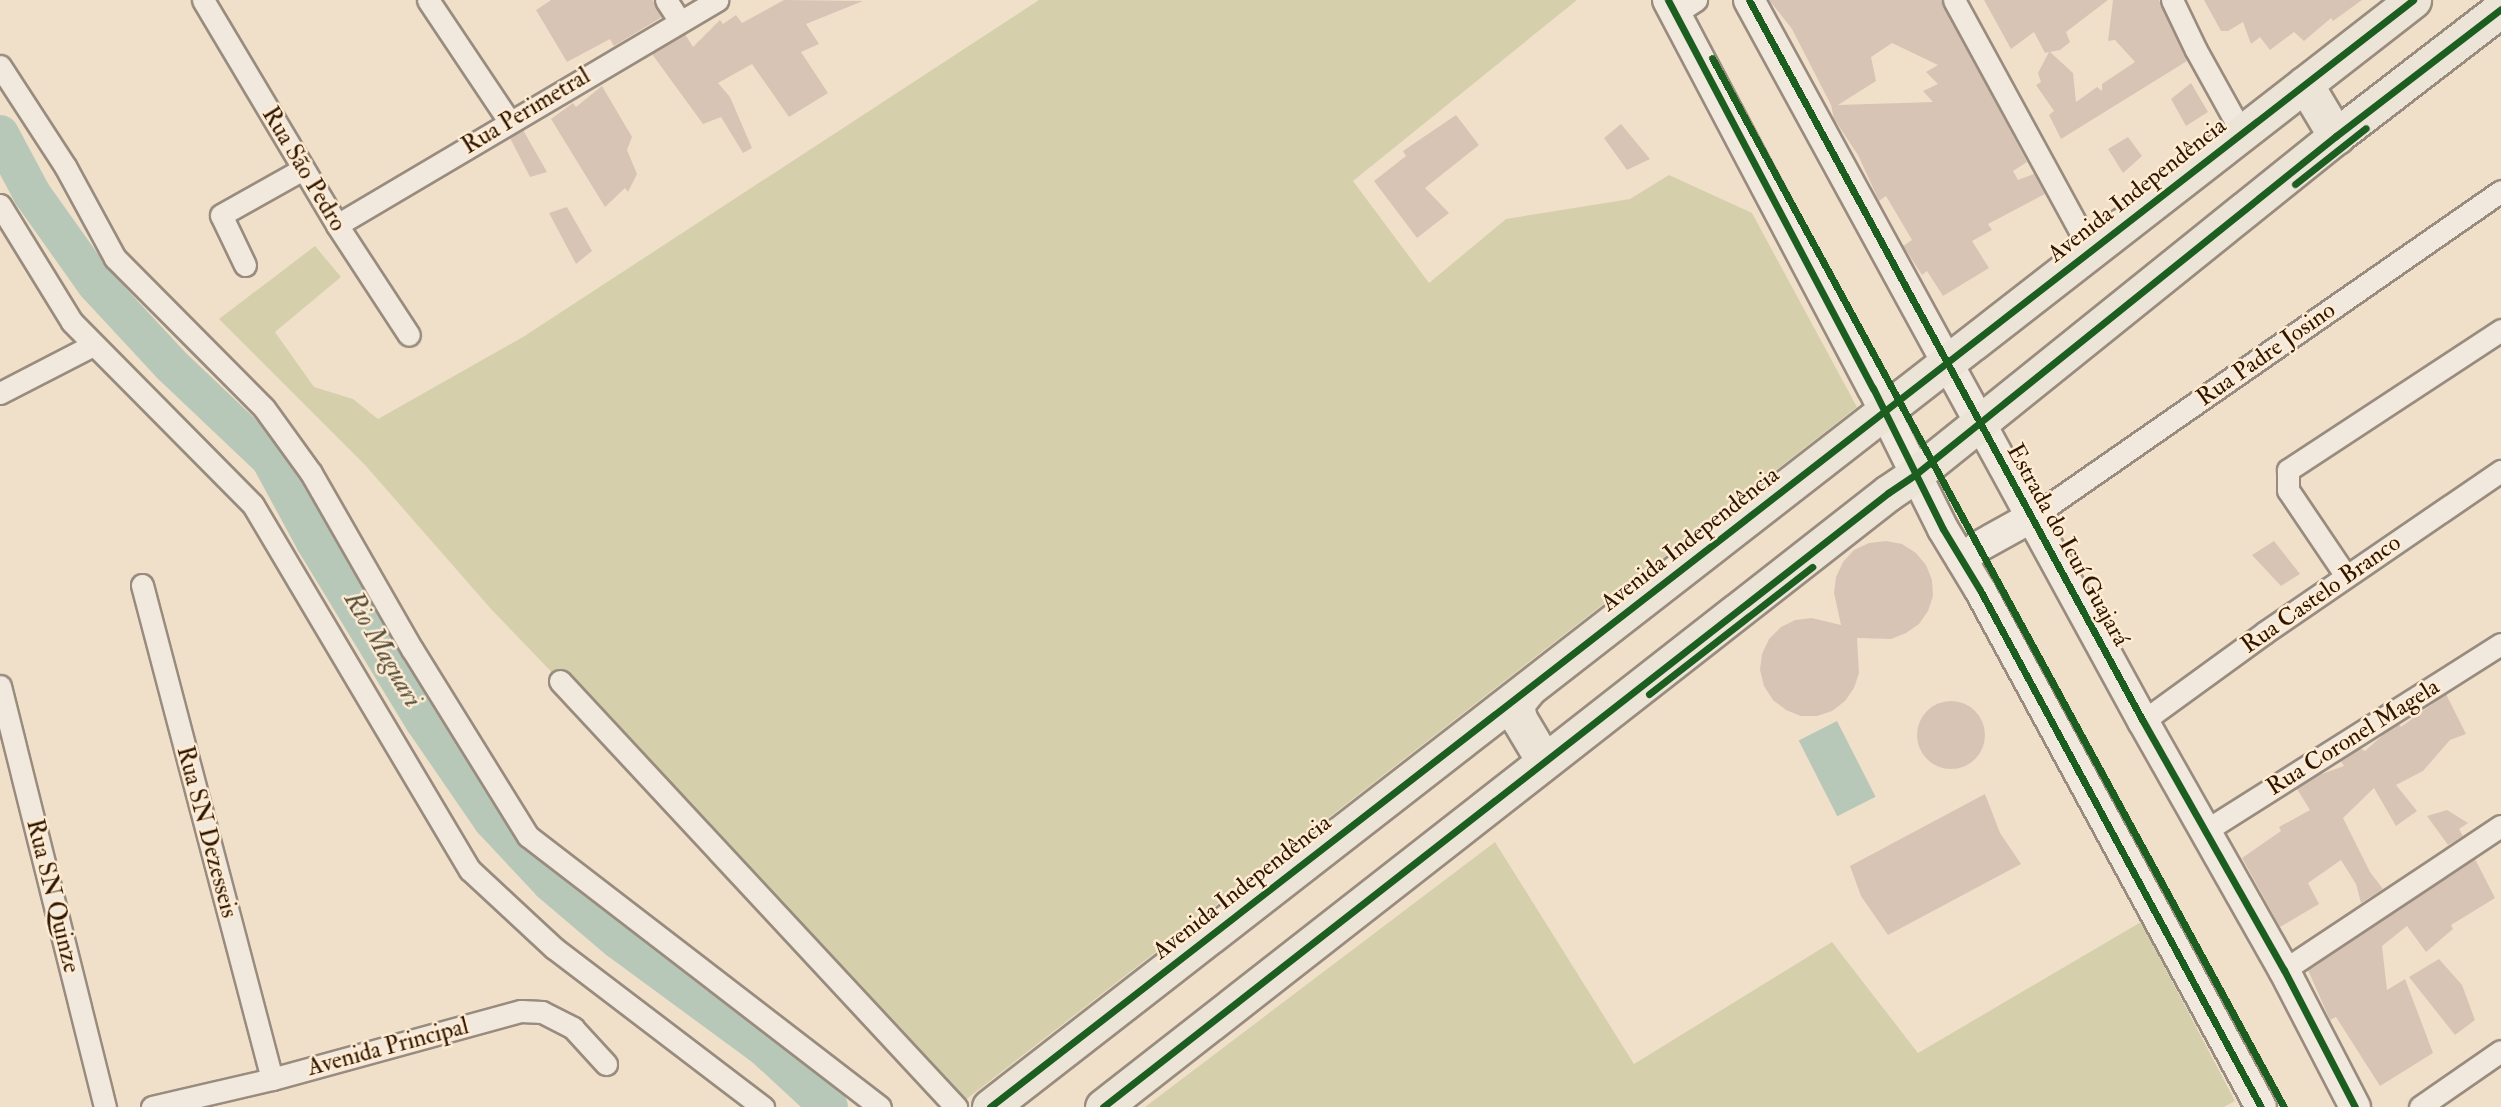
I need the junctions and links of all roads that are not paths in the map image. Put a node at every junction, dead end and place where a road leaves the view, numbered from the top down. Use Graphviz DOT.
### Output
graph roads {
  1 [pos="203,0"];
  2 [pos="428,0"];
  3 [pos="666,0"];
  4 [pos="717,0"];
  5 [pos="1749,0"];
  6 [pos="1954,0"];
  7 [pos="2172,0"];
  8 [pos="2407,2"];
  9 [pos="1680,4"];
  10 [pos="2501,9"];
  11 [pos="679,20"];
  12 [pos="0,66"];
  13 [pos="2305,84"];
  14 [pos="509,121"];
  15 [pos="2242,133"];
  16 [pos="2336,136"];
  17 [pos="303,169"];
  18 [pos="2501,191"];
  19 [pos="0,205"];
  20 [pos="337,225"];
  21 [pos="2091,251"];
  22 [pos="245,265"];
  23 [pos="2501,330"];
  24 [pos="409,335"];
  25 [pos="93,345"];
  26 [pos="1948,363"];
  27 [pos="0,393"];
  28 [pos="1883,414"];
  29 [pos="1979,421"];
  30 [pos="2501,471"];
  31 [pos="1916,474"];
  32 [pos="2032,517"];
  33 [pos="1962,560"];
  34 [pos="2346,576"];
  35 [pos="142,585"];
  36 [pos="2501,644"];
  37 [pos="560,681"];
  38 [pos="0,686"];
  39 [pos="1528,689"];
  40 [pos="2143,721"];
  41 [pos="1544,761"];
  42 [pos="2501,826"];
  43 [pos="2205,831"];
  44 [pos="2284,970"];
  45 [pos="2501,1051"];
  46 [pos="606,1064"];
  47 [pos="272,1079"];
  48 [pos="105,1107"];
  49 [pos="152,1107"];
  50 [pos="763,1107"];
  51 [pos="880,1107"];
  52 [pos="956,1107"];
  53 [pos="990,1107"];
  54 [pos="1103,1107"];
  55 [pos="2262,1107"];
  56 [pos="2355,1107"];
  57 [pos="2420,1107"];
  1 -- 17 [label="street, Rua São Pedro"];
  2 -- 14 [label="street"];
  3 -- 11 [label="street"];
  4 -- 11 [label="street, Rua Perimetral"];
  5 -- 26 [label="main road, Estrada do Icuí Guajará"];
  6 -- 21 [label="street"];
  7 -- 15 [label="street"];
  8 -- 13 [label="main road, Avenida Independência"];
  9 -- 28 [label="main road"];
  10 -- 16 [label="main road"];
  11 -- 14 [label="street, Rua Perimetral"];
  12 -- 51 [label="street"];
  13 -- 15 [label="main road, Avenida Independência"];
  13 -- 16 [label="main road"];
  14 -- 20 [label="street, Rua Perimetral"];
  15 -- 21 [label="main road, Avenida Independência"];
  16 -- 29 [label="main road"];
  17 -- 20 [label="street, Rua São Pedro"];
  17 -- 22 [label="street"];
  18 -- 32 [label="street, Rua Padre Josino"];
  19 -- 25 [label="street"];
  20 -- 24 [label="street, Rua São Pedro"];
  21 -- 26 [label="main road, Avenida Independência"];
  23 -- 34 [label="street"];
  25 -- 27 [label="street"];
  25 -- 50 [label="street"];
  26 -- 28 [label="main road, Avenida Independência"];
  26 -- 29 [label="main road, Estrada do Icuí Guajará"];
  28 -- 31 [label="main road"];
  28 -- 39 [label="main road, Avenida Independência"];
  29 -- 31 [label="main road"];
  29 -- 32 [label="main road, Estrada do Icuí Guajará"];
  30 -- 34 [label="street, Rua Castelo Branco"];
  31 -- 33 [label="main road"];
  31 -- 41 [label="main road"];
  32 -- 33 [label="main road"];
  32 -- 40 [label="main road, Estrada do Icuí Guajará"];
  33 -- 55 [label="main road"];
  34 -- 40 [label="street, Rua Castelo Branco"];
  35 -- 47 [label="street, Rua SN Dezesseis"];
  36 -- 43 [label="street, Rua Coronel Magela"];
  37 -- 52 [label="street"];
  38 -- 48 [label="street, Rua SN Quinze"];
  39 -- 41 [label="main road"];
  39 -- 53 [label="main road, Avenida Independência"];
  40 -- 43 [label="main road, Estrada do Icuí Guajará"];
  41 -- 54 [label="main road"];
  42 -- 44 [label="street"];
  43 -- 44 [label="main road, Estrada do Icuí Guajará"];
  44 -- 56 [label="main road, Estrada do Icuí Guajará"];
  45 -- 57 [label="street"];
  46 -- 47 [label="street, Avenida Principal"];
  47 -- 49 [label="street, Avenida Principal"];
}
